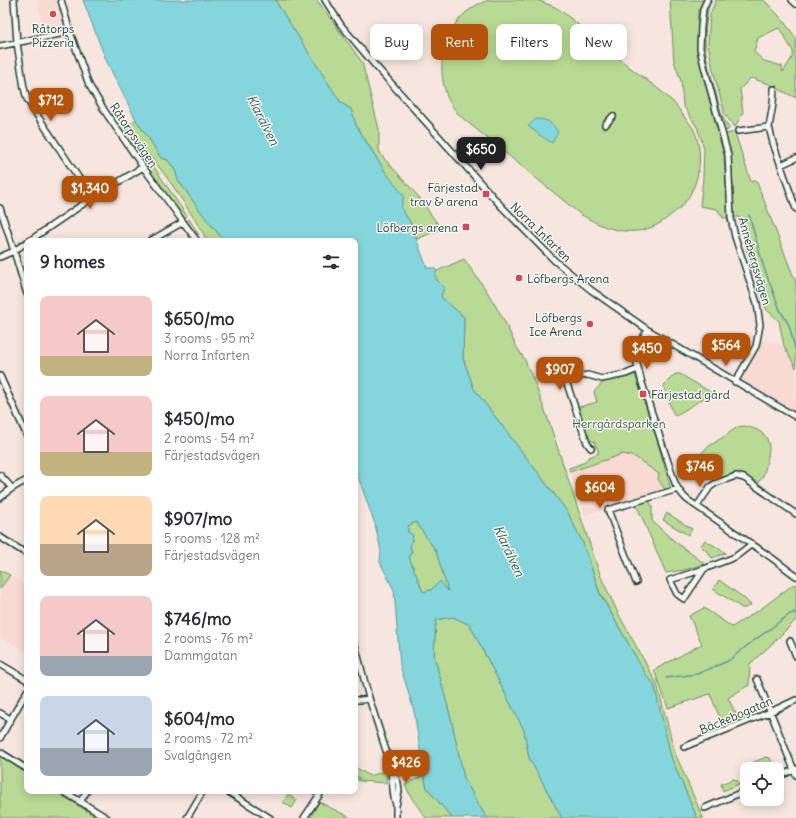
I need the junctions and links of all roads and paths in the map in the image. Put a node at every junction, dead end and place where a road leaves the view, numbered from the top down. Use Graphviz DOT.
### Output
graph roads {
  1 [pos="14,0"];
  2 [pos="61,0"];
  3 [pos="325,0"];
  4 [pos="707,0"];
  5 [pos="792,0"];
  6 [pos="796,4"];
  7 [pos="70,32"];
  8 [pos="16,43"];
  9 [pos="0,46"];
  10 [pos="774,89"];
  11 [pos="613,116"];
  12 [pos="605,125"];
  13 [pos="769,127"];
  14 [pos="738,131"];
  15 [pos="796,158"];
  16 [pos="781,165"];
  17 [pos="143,167"];
  18 [pos="92,198"];
  19 [pos="0,208"];
  20 [pos="796,209"];
  21 [pos="183,222"];
  22 [pos="34,238"];
  23 [pos="155,238"];
  24 [pos="195,238"];
  25 [pos="24,245"];
  26 [pos="14,251"];
  27 [pos="0,257"];
  28 [pos="24,281"];
  29 [pos="648,330"];
  30 [pos="638,369"];
  31 [pos="0,376"];
  32 [pos="735,382"];
  33 [pos="796,418"];
  34 [pos="24,429"];
  35 [pos="591,448"];
  36 [pos="0,475"];
  37 [pos="24,482"];
  38 [pos="12,488"];
  39 [pos="678,489"];
  40 [pos="0,498"];
  41 [pos="697,506"];
  42 [pos="796,514"];
  43 [pos="0,537"];
  44 [pos="752,544"];
  45 [pos="24,552"];
  46 [pos="704,569"];
  47 [pos="796,576"];
  48 [pos="636,582"];
  49 [pos="790,641"];
  50 [pos="358,656"];
  51 [pos="796,656"];
  52 [pos="0,664"];
  53 [pos="24,678"];
  54 [pos="757,679"];
  55 [pos="24,696"];
  56 [pos="369,698"];
  57 [pos="358,700"];
  58 [pos="796,700"];
  59 [pos="770,712"];
  60 [pos="0,713"];
  61 [pos="10,720"];
  62 [pos="0,738"];
  63 [pos="684,747"];
  64 [pos="0,752"];
  65 [pos="24,766"];
  66 [pos="795,771"];
  67 [pos="784,775"];
  68 [pos="740,793"];
  69 [pos="68,794"];
  70 [pos="85,794"];
  71 [pos="201,794"];
  72 [pos="232,794"];
  73 [pos="320,794"];
  74 [pos="80,802"];
  75 [pos="705,808"];
  76 [pos="107,818"];
  77 [pos="186,818"];
  78 [pos="270,818"];
  79 [pos="304,818"];
  80 [pos="396,818"];
  1 -- 8 [label="street"];
  2 -- 7 [label="street, Råtorpsvägen"];
  3 -- 29 [label="street, Norra Infarten"];
  4 -- 32 [label="street, Annebergsvägen"];
  5 -- 6 [label="street"];
  7 -- 8 [label="street"];
  7 -- 17 [label="street, Råtorpsvägen"];
  8 -- 9 [label="street"];
  8 -- 18 [label="street"];
  10 -- 13 [label="street"];
  11 -- 12 [label="street"];
  13 -- 14 [label="street"];
  13 -- 16 [label="street"];
  15 -- 16 [label="street"];
  16 -- 20 [label="street"];
  17 -- 18 [label="street"];
  17 -- 21 [label="street, Råtorpsvägen"];
  18 -- 22 [label="street"];
  19 -- 26 [label="street"];
  21 -- 23 [label="street"];
  21 -- 24 [label="street, Råtorpsvägen"];
  25 -- 26 [label="street"];
  26 -- 27 [label="street"];
  26 -- 28 [label="street"];
  29 -- 30 [label="street"];
  29 -- 32 [label="street, Norra Infarten"];
  30 -- 35 [label="street"];
  30 -- 39 [label="street"];
  31 -- 34 [label="street"];
  32 -- 33 [label="street, Norra Infarten"];
  36 -- 38 [label="street"];
  37 -- 38 [label="street"];
  38 -- 40 [label="street"];
  39 -- 41 [label="street"];
  39 -- 48 [label="street"];
  41 -- 42 [label="street"];
  41 -- 44 [label="street"];
  43 -- 45 [label="street"];
  44 -- 46 [label="street"];
  44 -- 47 [label="street"];
  46 -- 46 [label="street"];
  49 -- 51 [label="street"];
  50 -- 56 [label="street"];
  52 -- 53 [label="street"];
  54 -- 59 [label="street"];
  55 -- 61 [label="street"];
  56 -- 57 [label="street"];
  56 -- 80 [label="street"];
  58 -- 59 [label="street, Bäckebogatan"];
  59 -- 63 [label="street, Bäckebogatan"];
  59 -- 66 [label="street"];
  60 -- 61 [label="street"];
  61 -- 62 [label="street"];
  64 -- 65 [label="street"];
  66 -- 67 [label="street"];
  68 -- 75 [label="street"];
  69 -- 74 [label="street"];
  70 -- 74 [label="street"];
  71 -- 77 [label="street"];
  72 -- 78 [label="street"];
  73 -- 79 [label="street"];
  74 -- 76 [label="street"];
}
